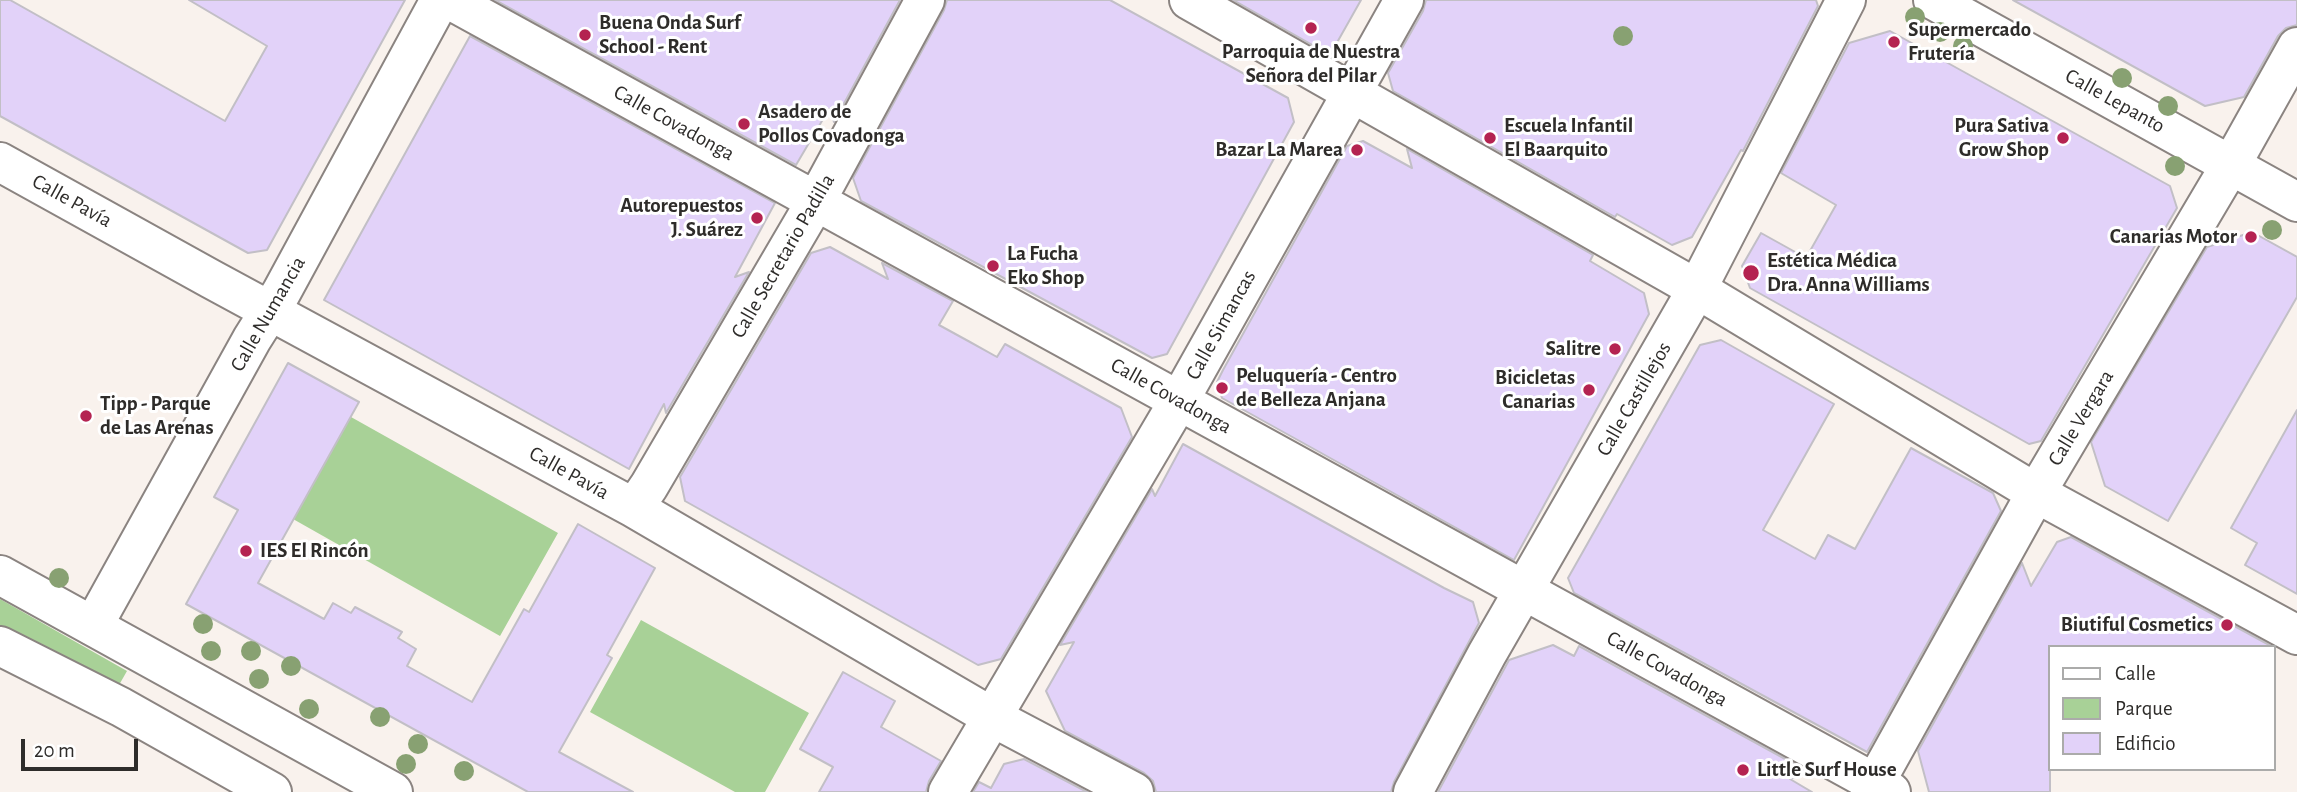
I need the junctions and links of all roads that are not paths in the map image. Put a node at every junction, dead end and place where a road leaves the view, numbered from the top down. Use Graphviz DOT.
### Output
graph roads {
  1 [pos="440,0"];
  2 [pos="450,0"];
  3 [pos="925,0"];
  4 [pos="1189,0"];
  5 [pos="1404,0"];
  6 [pos="1846,0"];
  7 [pos="1933,0"];
  8 [pos="2297,47"];
  9 [pos="1351,94"];
  10 [pos="0,162"];
  11 [pos="2231,165"];
  12 [pos="816,201"];
  13 [pos="2297,202"];
  14 [pos="1697,289"];
  15 [pos="270,311"];
  16 [pos="1179,400"];
  17 [pos="2036,492"];
  18 [pos="634,508"];
  19 [pos="0,575"];
  20 [pos="1523,590"];
  21 [pos="93,626"];
  22 [pos="2297,635"];
  23 [pos="0,646"];
  24 [pos="992,717"];
  25 [pos="1879,789"];
  26 [pos="272,792"];
  27 [pos="393,792"];
  28 [pos="948,792"];
  29 [pos="1134,792"];
  30 [pos="1413,792"];
  1 -- 15 [label="street, Calle Numancia"];
  2 -- 12 [label="street, Calle Covadonga"];
  3 -- 12 [label="street, Calle Secretario Padilla"];
  4 -- 9 [label="street"];
  5 -- 9 [label="street, Calle Simancas"];
  6 -- 14 [label="street, Calle Castillejos"];
  7 -- 11 [label="street, Calle Lepanto"];
  8 -- 11 [label="street, Calle Vergara"];
  9 -- 14 [label="street"];
  9 -- 16 [label="street, Calle Simancas"];
  10 -- 15 [label="street, Calle Pavía"];
  11 -- 13 [label="street, Calle Lepanto"];
  11 -- 17 [label="street, Calle Vergara"];
  12 -- 16 [label="street, Calle Covadonga"];
  12 -- 18 [label="street, Calle Secretario Padilla"];
  14 -- 17 [label="street"];
  14 -- 20 [label="street, Calle Castillejos"];
  15 -- 18 [label="street, Calle Pavía"];
  15 -- 21 [label="street, Calle Numancia"];
  16 -- 20 [label="street, Calle Covadonga"];
  16 -- 24 [label="street, Calle Simancas"];
  17 -- 22 [label="street"];
  17 -- 25 [label="street, Calle Vergara"];
  18 -- 24 [label="street, Calle Pavía"];
  19 -- 21 [label="street"];
  20 -- 25 [label="street, Calle Covadonga"];
  20 -- 30 [label="street, Calle Castillejos"];
  21 -- 27 [label="street"];
  23 -- 26 [label="street"];
  24 -- 28 [label="street, Calle Simancas"];
  24 -- 29 [label="street, Calle Pavía"];
}
